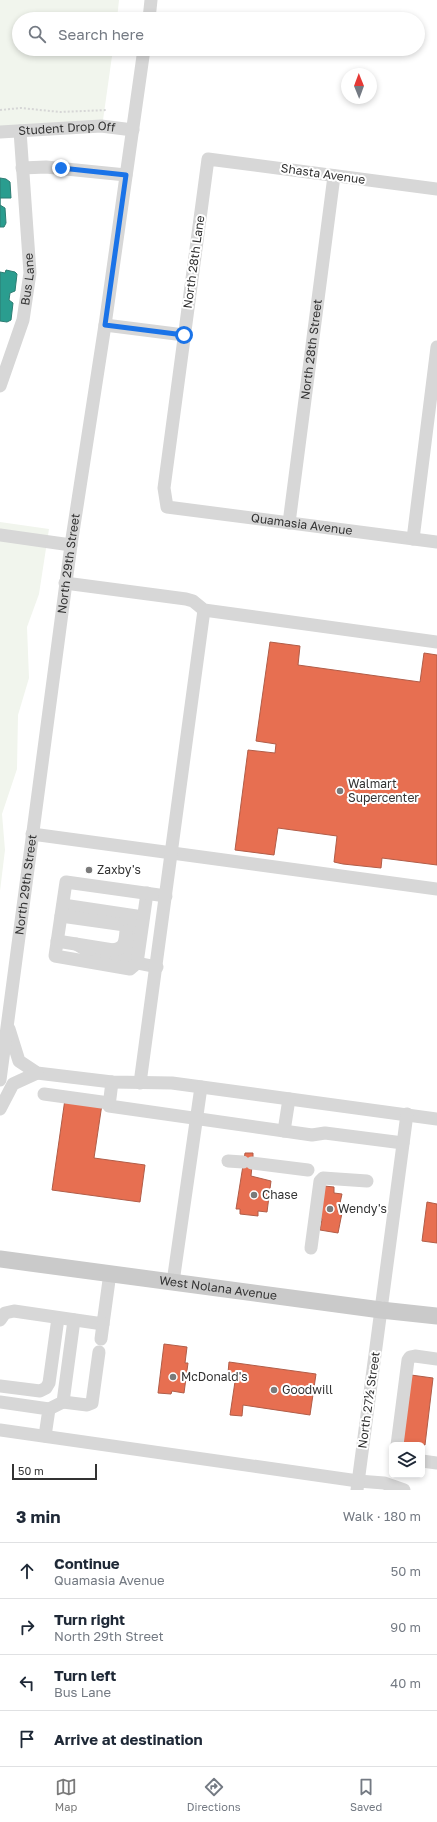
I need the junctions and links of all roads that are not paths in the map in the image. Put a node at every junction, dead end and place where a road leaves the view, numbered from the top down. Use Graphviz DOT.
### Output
graph roads {
  1 [pos="151,0"];
  2 [pos="150,12"];
  3 [pos="143,56"];
  4 [pos="133,130"];
  5 [pos="20,131"];
  6 [pos="0,132"];
  7 [pos="208,159"];
  8 [pos="22,168"];
  9 [pos="126,175"];
  10 [pos="334,176"];
  11 [pos="437,189"];
  12 [pos="105,325"];
  13 [pos="184,335"];
  14 [pos="437,346"];
  15 [pos="0,386"];
  16 [pos="167,507"];
  17 [pos="289,523"];
  18 [pos="0,535"];
  19 [pos="413,539"];
  20 [pos="437,542"];
  21 [pos="71,545"];
  22 [pos="66,583"];
  23 [pos="204,610"];
  24 [pos="437,642"];
  25 [pos="32,834"];
  26 [pos="172,853"];
  27 [pos="437,889"];
  28 [pos="147,893"];
  29 [pos="166,896"];
  30 [pos="62,910"];
  31 [pos="143,917"];
  32 [pos="57,941"];
  33 [pos="137,964"];
  34 [pos="157,967"];
  35 [pos="7,1025"];
  36 [pos="2,1048"];
  37 [pos="37,1073"];
  38 [pos="0,1080"];
  39 [pos="112,1082"];
  40 [pos="140,1083"];
  41 [pos="201,1087"];
  42 [pos="44,1094"];
  43 [pos="288,1099"];
  44 [pos="110,1103"];
  45 [pos="0,1109"];
  46 [pos="407,1114"];
  47 [pos="196,1119"];
  48 [pos="437,1119"];
  49 [pos="284,1131"];
  50 [pos="403,1143"];
  51 [pos="228,1160"];
  52 [pos="308,1170"];
  53 [pos="367,1181"];
  54 [pos="311,1248"];
  55 [pos="0,1258"];
  56 [pos="110,1273"];
  57 [pos="173,1282"];
  58 [pos="381,1310"];
  59 [pos="437,1316"];
  60 [pos="58,1318"];
  61 [pos="0,1320"];
  62 [pos="74,1320"];
  63 [pos="103,1324"];
  64 [pos="437,1359"];
  65 [pos="0,1386"];
  66 [pos="0,1402"];
  67 [pos="63,1402"];
  68 [pos="49,1409"];
  69 [pos="0,1430"];
  70 [pos="45,1436"];
  71 [pos="397,1442"];
  72 [pos="425,1461"];
  73 [pos="437,1463"];
  74 [pos="392,1480"];
  75 [pos="357,1485"];
  76 [pos="404,1490"];
  1 -- 2 [label="street"];
  3 -- 4 [label="street, North 29th Street"];
  4 -- 5 [label="street, Student Drop Off"];
  4 -- 9 [label="street, North 29th Street"];
  5 -- 6 [label="street, Student Drop Off"];
  5 -- 8 [label="street, Bus Lane"];
  7 -- 10 [label="street, Shasta Avenue"];
  7 -- 13 [label="street, North 28th Lane"];
  8 -- 9 [label="street"];
  8 -- 15 [label="street, Bus Lane"];
  9 -- 12 [label="street, North 29th Street"];
  10 -- 11 [label="street, Shasta Avenue"];
  10 -- 17 [label="street, North 28th Street"];
  12 -- 13 [label="street"];
  12 -- 21 [label="street, North 29th Street"];
  13 -- 16 [label="street, North 28th Lane"];
  14 -- 19 [label="street"];
  16 -- 17 [label="street, Quamasia Avenue"];
  17 -- 19 [label="street, Quamasia Avenue"];
  18 -- 21 [label="street"];
  19 -- 20 [label="street, Quamasia Avenue"];
  21 -- 22 [label="street, North 29th Street"];
  22 -- 23 [label="street"];
  22 -- 25 [label="street, North 29th Street"];
  23 -- 24 [label="street"];
  23 -- 26 [label="street"];
  25 -- 26 [label="street"];
  25 -- 35 [label="street, North 29th Street"];
  26 -- 27 [label="street"];
  26 -- 29 [label="street"];
  28 -- 29 [label="street"];
  28 -- 30 [label="street"];
  28 -- 31 [label="street"];
  29 -- 34 [label="street"];
  30 -- 31 [label="street"];
  30 -- 32 [label="street"];
  30 -- 32 [label="street"];
  31 -- 33 [label="street"];
  32 -- 33 [label="street"];
  33 -- 34 [label="street"];
  34 -- 40 [label="street"];
  35 -- 36 [label="street, North 29th Street"];
  35 -- 37 [label="street"];
  36 -- 38 [label="street, North 29th Street"];
  37 -- 39 [label="street"];
  37 -- 45 [label="street"];
  39 -- 40 [label="street"];
  39 -- 44 [label="street"];
  40 -- 41 [label="street"];
  41 -- 43 [label="street"];
  41 -- 47 [label="street"];
  42 -- 44 [label="street"];
  43 -- 46 [label="street"];
  43 -- 49 [label="street"];
  44 -- 47 [label="street"];
  46 -- 48 [label="street"];
  46 -- 50 [label="street, North 27½ Street"];
  47 -- 49 [label="street"];
  47 -- 57 [label="street"];
  49 -- 50 [label="street"];
  50 -- 58 [label="street, North 27½ Street"];
  51 -- 52 [label="street"];
  53 -- 54 [label="street"];
  55 -- 56 [label="main road, West Nolana Avenue"];
  56 -- 57 [label="main road, West Nolana Avenue"];
  56 -- 63 [label="street"];
  57 -- 58 [label="main road, West Nolana Avenue"];
  58 -- 59 [label="main road, West Nolana Avenue"];
  58 -- 75 [label="street, North 27½ Street"];
  60 -- 61 [label="street"];
  60 -- 62 [label="street"];
  60 -- 65 [label="street"];
  62 -- 63 [label="street"];
  62 -- 67 [label="street"];
  63 -- 67 [label="street"];
  64 -- 71 [label="street"];
  66 -- 68 [label="street"];
  67 -- 68 [label="street"];
  68 -- 70 [label="street"];
  69 -- 70 [label="street"];
  70 -- 75 [label="street"];
  72 -- 73 [label="street"];
  74 -- 75 [label="street"];
  74 -- 76 [label="street"];
}
